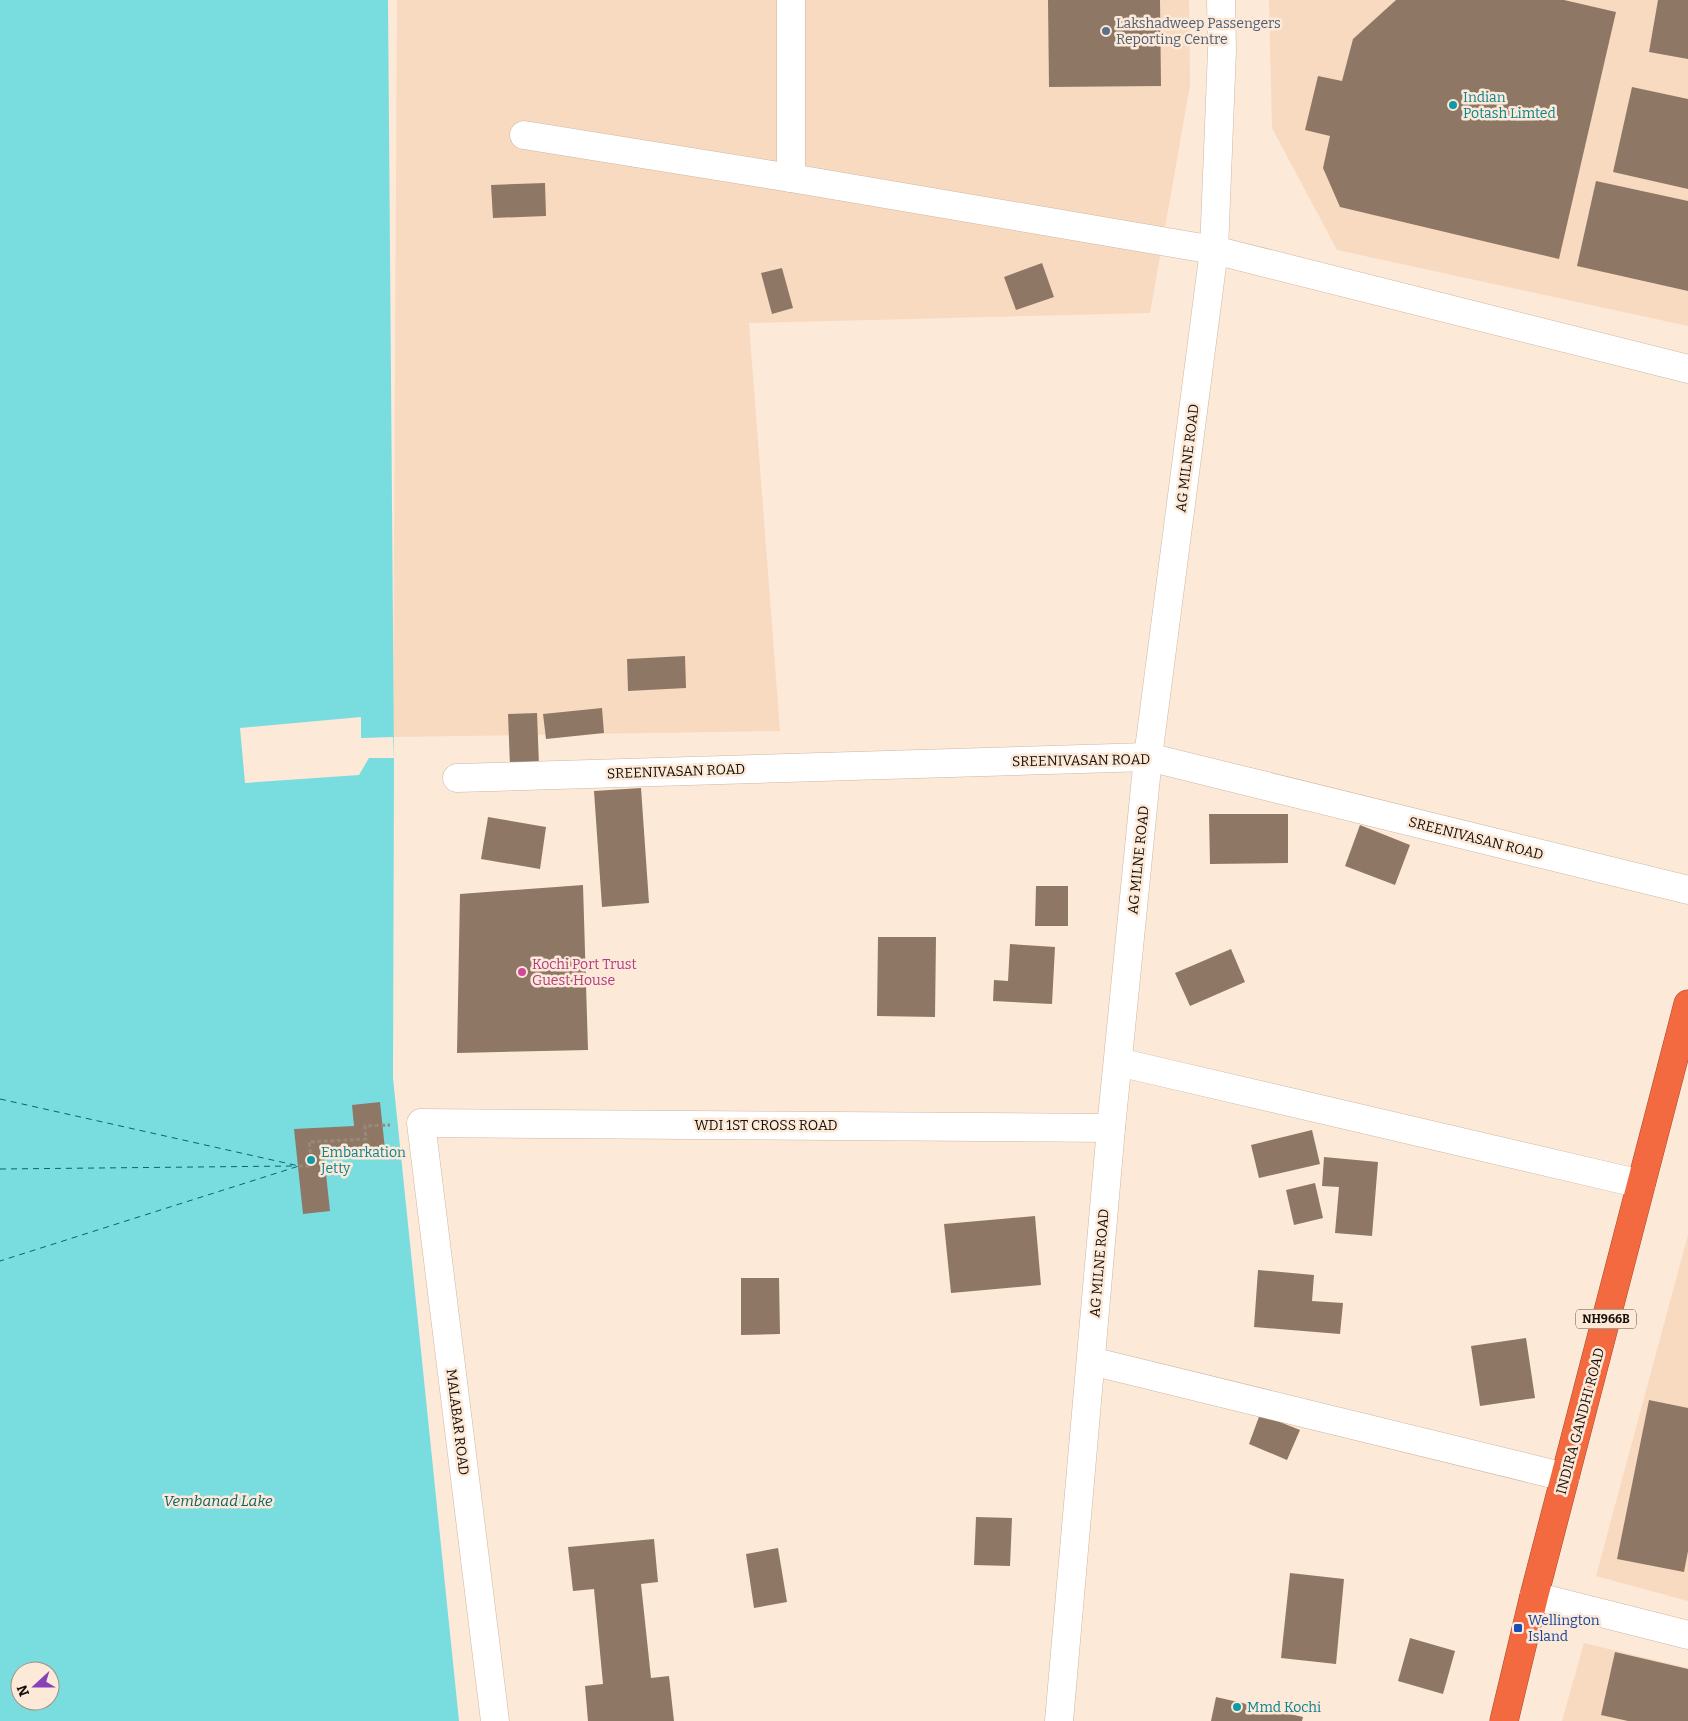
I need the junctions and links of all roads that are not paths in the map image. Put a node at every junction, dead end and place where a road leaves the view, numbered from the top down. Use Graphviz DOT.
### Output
graph roads {
  1 [pos="791,0"];
  2 [pos="1221,0"];
  3 [pos="524,135"];
  4 [pos="791,178"];
  5 [pos="1214,250"];
  6 [pos="1688,369"];
  7 [pos="1148,757"];
  8 [pos="457,778"];
  9 [pos="1688,890"];
  10 [pos="1688,1004"];
  11 [pos="1118,1062"];
  12 [pos="421,1123"];
  13 [pos="1111,1128"];
  14 [pos="1642,1184"];
  15 [pos="1091,1362"];
  16 [pos="1565,1477"];
  17 [pos="1534,1596"];
  18 [pos="1688,1635"];
  19 [pos="495,1721"];
  20 [pos="1059,1721"];
  21 [pos="1504,1721"];
  1 -- 4 [label="street"];
  2 -- 5 [label="street, AG MILNE ROAD"];
  3 -- 4 [label="street"];
  4 -- 5 [label="street"];
  5 -- 6 [label="street"];
  5 -- 7 [label="street, AG MILNE ROAD"];
  7 -- 8 [label="street, SREENIVASAN ROAD"];
  7 -- 9 [label="street, SREENIVASAN ROAD"];
  7 -- 11 [label="street, AG MILNE ROAD"];
  10 -- 14 [label="highway, INDIRA GANDHI ROAD / NH966B"];
  11 -- 13 [label="street, AG MILNE ROAD"];
  11 -- 14 [label="street"];
  12 -- 13 [label="street, WDI 1ST CROSS ROAD"];
  12 -- 19 [label="street, MALABAR ROAD"];
  13 -- 15 [label="street, AG MILNE ROAD"];
  14 -- 16 [label="highway, INDIRA GANDHI ROAD / NH966B"];
  15 -- 16 [label="street"];
  15 -- 20 [label="street, AG MILNE ROAD"];
  16 -- 17 [label="highway, INDIRA GANDHI ROAD / NH966B"];
  17 -- 18 [label="street"];
  17 -- 21 [label="highway, INDIRA GANDHI ROAD / NH966B"];
}
